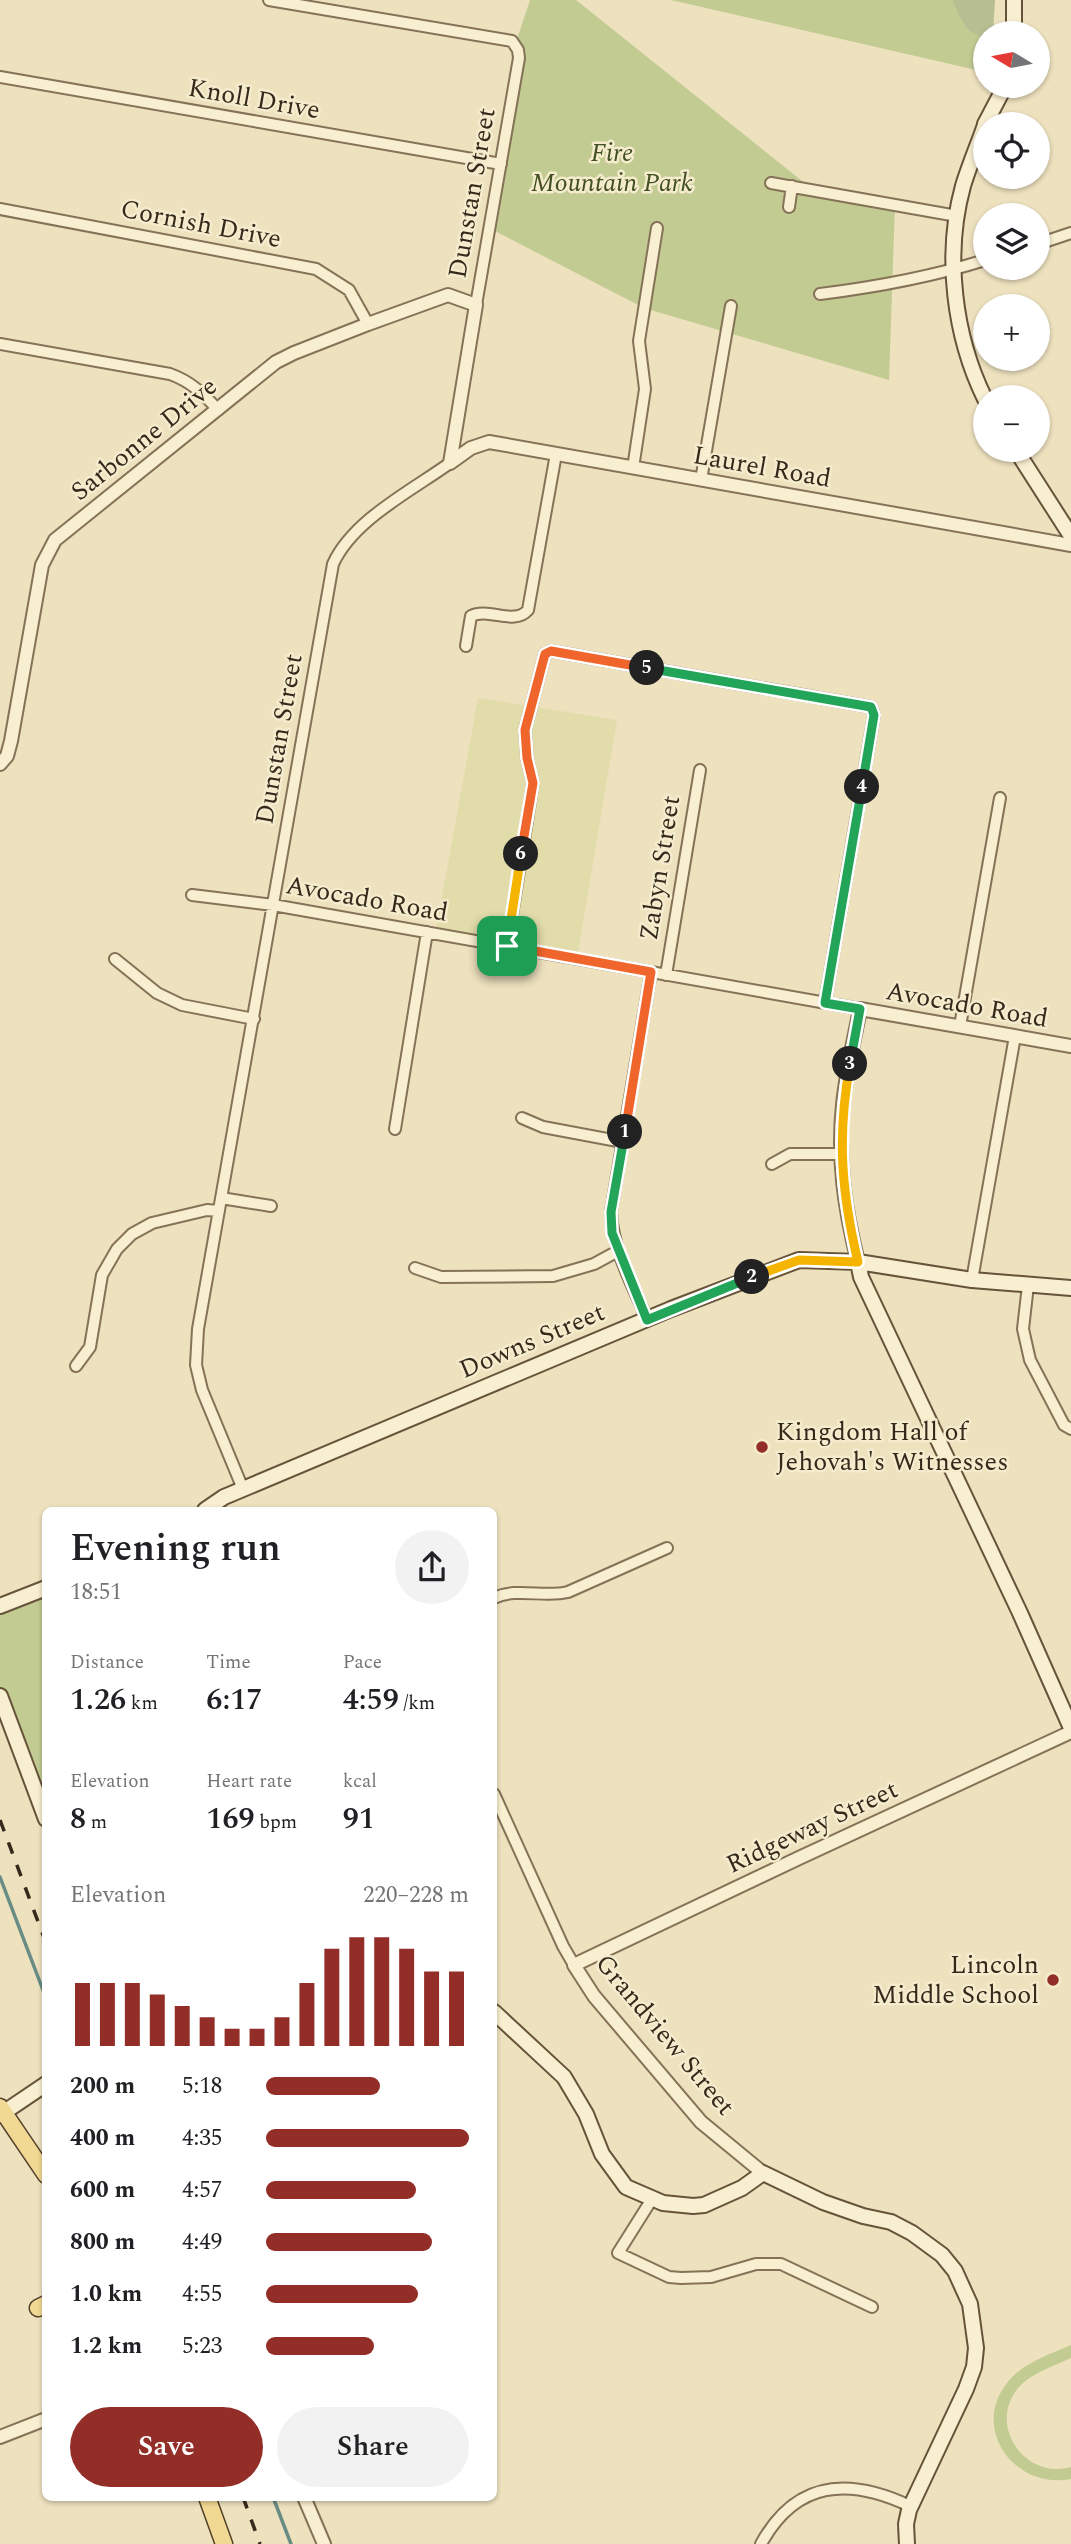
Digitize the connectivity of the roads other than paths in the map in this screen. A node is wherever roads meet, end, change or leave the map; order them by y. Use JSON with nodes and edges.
{"nodes":[{"id":1,"x":269,"y":0,"type":"edge"},
{"id":2,"x":1014,"y":0,"type":"edge"},
{"id":3,"x":1014,"y":21,"type":"edge"},
{"id":4,"x":0,"y":77,"type":"edge"},
{"id":5,"x":973,"y":159,"type":"edge"},
{"id":6,"x":500,"y":164,"type":"junction"},
{"id":7,"x":771,"y":183,"type":"dead end"},
{"id":8,"x":792,"y":186,"type":"junction"},
{"id":9,"x":789,"y":207,"type":"dead end"},
{"id":10,"x":0,"y":209,"type":"edge"},
{"id":11,"x":957,"y":216,"type":"junction"},
{"id":12,"x":657,"y":229,"type":"dead end"},
{"id":13,"x":1071,"y":233,"type":"edge"},
{"id":14,"x":1050,"y":240,"type":"edge"},
{"id":15,"x":973,"y":264,"type":"edge"},
{"id":16,"x":954,"y":270,"type":"junction"},
{"id":17,"x":820,"y":294,"type":"dead end"},
{"id":18,"x":476,"y":305,"type":"junction"},
{"id":19,"x":731,"y":306,"type":"dead end"},
{"id":20,"x":368,"y":324,"type":"junction"},
{"id":21,"x":0,"y":344,"type":"edge"},
{"id":22,"x":980,"y":385,"type":"edge"},
{"id":23,"x":218,"y":410,"type":"junction"},
{"id":24,"x":556,"y":454,"type":"junction"},
{"id":25,"x":1024,"y":462,"type":"edge"},
{"id":26,"x":450,"y":463,"type":"junction"},
{"id":27,"x":633,"y":468,"type":"junction"},
{"id":28,"x":701,"y":480,"type":"junction"},
{"id":29,"x":1071,"y":536,"type":"edge"},
{"id":30,"x":1071,"y":545,"type":"edge"},
{"id":31,"x":466,"y":646,"type":"dead end"},
{"id":32,"x":0,"y":764,"type":"edge"},
{"id":33,"x":700,"y":770,"type":"dead end"},
{"id":34,"x":1000,"y":798,"type":"dead end"},
{"id":35,"x":192,"y":895,"type":"dead end"},
{"id":36,"x":273,"y":905,"type":"junction"},
{"id":37,"x":427,"y":932,"type":"junction"},
{"id":38,"x":507,"y":946,"type":"junction"},
{"id":39,"x":115,"y":959,"type":"dead end"},
{"id":40,"x":651,"y":972,"type":"junction"},
{"id":41,"x":666,"y":975,"type":"junction"},
{"id":42,"x":825,"y":1003,"type":"junction"},
{"id":43,"x":860,"y":1009,"type":"junction"},
{"id":44,"x":254,"y":1019,"type":"junction"},
{"id":45,"x":960,"y":1026,"type":"junction"},
{"id":46,"x":1015,"y":1036,"type":"junction"},
{"id":47,"x":1071,"y":1046,"type":"edge"},
{"id":48,"x":522,"y":1118,"type":"dead end"},
{"id":49,"x":395,"y":1129,"type":"dead end"},
{"id":50,"x":623,"y":1142,"type":"junction"},
{"id":51,"x":841,"y":1154,"type":"junction"},
{"id":52,"x":772,"y":1164,"type":"dead end"},
{"id":53,"x":221,"y":1198,"type":"junction"},
{"id":54,"x":271,"y":1206,"type":"dead end"},
{"id":55,"x":219,"y":1211,"type":"junction"},
{"id":56,"x":618,"y":1251,"type":"junction"},
{"id":57,"x":858,"y":1262,"type":"junction"},
{"id":58,"x":415,"y":1268,"type":"dead end"},
{"id":59,"x":972,"y":1280,"type":"junction"},
{"id":60,"x":1028,"y":1285,"type":"junction"},
{"id":61,"x":1071,"y":1288,"type":"edge"},
{"id":62,"x":647,"y":1320,"type":"junction"},
{"id":63,"x":76,"y":1366,"type":"dead end"},
{"id":64,"x":1071,"y":1429,"type":"edge"},
{"id":65,"x":243,"y":1489,"type":"junction"},
{"id":66,"x":209,"y":1507,"type":"edge"},
{"id":67,"x":667,"y":1548,"type":"dead end"},
{"id":68,"x":42,"y":1590,"type":"edge"},
{"id":69,"x":497,"y":1597,"type":"edge"},
{"id":70,"x":0,"y":1606,"type":"edge"},
{"id":71,"x":0,"y":1696,"type":"edge"},
{"id":72,"x":1071,"y":1730,"type":"edge"},
{"id":73,"x":497,"y":1801,"type":"edge"},
{"id":74,"x":42,"y":1808,"type":"edge"},
{"id":75,"x":574,"y":1965,"type":"junction"},
{"id":76,"x":497,"y":2015,"type":"edge"},
{"id":77,"x":42,"y":2086,"type":"edge"},
{"id":78,"x":1,"y":2112,"type":"edge"},
{"id":79,"x":42,"y":2169,"type":"edge"},
{"id":80,"x":763,"y":2173,"type":"junction"},
{"id":81,"x":652,"y":2199,"type":"junction"},
{"id":82,"x":872,"y":2307,"type":"dead end"},
{"id":83,"x":42,"y":2421,"type":"edge"},
{"id":84,"x":0,"y":2437,"type":"edge"},
{"id":85,"x":208,"y":2501,"type":"edge"},
{"id":86,"x":306,"y":2501,"type":"edge"},
{"id":87,"x":910,"y":2506,"type":"junction"},
{"id":88,"x":224,"y":2544,"type":"edge"},
{"id":89,"x":324,"y":2544,"type":"edge"},
{"id":90,"x":761,"y":2544,"type":"edge"},
{"id":91,"x":907,"y":2544,"type":"edge"}],
"edges":[{"from":1,"to":6,"type":"street","name":"Dunstan Street"},
{"from":2,"to":3,"type":"main road"},
{"from":4,"to":6,"type":"street","name":"Knoll Drive"},
{"from":5,"to":11,"type":"main road"},
{"from":6,"to":18,"type":"street","name":"Dunstan Street"},
{"from":7,"to":8,"type":"street"},
{"from":8,"to":9,"type":"street"},
{"from":8,"to":11,"type":"street"},
{"from":10,"to":20,"type":"street","name":"Cornish Drive"},
{"from":11,"to":16,"type":"main road"},
{"from":12,"to":27,"type":"street"},
{"from":13,"to":14,"type":"street"},
{"from":15,"to":16,"type":"street"},
{"from":16,"to":17,"type":"street"},
{"from":16,"to":22,"type":"main road"},
{"from":18,"to":20,"type":"street","name":"Sarbonne Drive"},
{"from":18,"to":26,"type":"street","name":"Dunstan Street"},
{"from":19,"to":28,"type":"street"},
{"from":20,"to":23,"type":"street","name":"Sarbonne Drive"},
{"from":21,"to":23,"type":"street"},
{"from":23,"to":32,"type":"street","name":"Sarbonne Drive"},
{"from":24,"to":26,"type":"street","name":"Laurel Road"},
{"from":24,"to":27,"type":"street","name":"Laurel Road"},
{"from":24,"to":31,"type":"street"},
{"from":25,"to":29,"type":"main road"},
{"from":26,"to":36,"type":"street","name":"Dunstan Street"},
{"from":27,"to":28,"type":"street","name":"Laurel Road"},
{"from":28,"to":30,"type":"street","name":"Laurel Road"},
{"from":33,"to":41,"type":"street","name":"Zabyn Street"},
{"from":34,"to":45,"type":"street"},
{"from":35,"to":36,"type":"street","name":"Avocado Road"},
{"from":36,"to":37,"type":"street","name":"Avocado Road"},
{"from":36,"to":44,"type":"street","name":"Dunstan Street"},
{"from":37,"to":38,"type":"street","name":"Avocado Road"},
{"from":37,"to":49,"type":"street"},
{"from":38,"to":40,"type":"street","name":"Avocado Road"},
{"from":38,"to":42,"type":"street"},
{"from":39,"to":44,"type":"street"},
{"from":40,"to":41,"type":"street","name":"Avocado Road"},
{"from":40,"to":50,"type":"street","name":"Zabyn Street"},
{"from":41,"to":42,"type":"street","name":"Avocado Road"},
{"from":42,"to":43,"type":"street","name":"Avocado Road"},
{"from":43,"to":45,"type":"street","name":"Avocado Road"},
{"from":43,"to":51,"type":"street"},
{"from":44,"to":53,"type":"street","name":"Dunstan Street"},
{"from":45,"to":46,"type":"street","name":"Avocado Road"},
{"from":46,"to":47,"type":"street","name":"Avocado Road"},
{"from":46,"to":59,"type":"street"},
{"from":48,"to":50,"type":"street"},
{"from":50,"to":56,"type":"street","name":"Zabyn Street"},
{"from":51,"to":52,"type":"street"},
{"from":51,"to":57,"type":"street"},
{"from":53,"to":54,"type":"street"},
{"from":53,"to":55,"type":"street","name":"Dunstan Street"},
{"from":55,"to":63,"type":"street"},
{"from":55,"to":65,"type":"street","name":"Dunstan Street"},
{"from":56,"to":58,"type":"street"},
{"from":56,"to":62,"type":"street","name":"Zabyn Street"},
{"from":57,"to":59,"type":"main road","name":"Downs Street"},
{"from":57,"to":62,"type":"main road","name":"Downs Street"},
{"from":57,"to":72,"type":"main road"},
{"from":59,"to":60,"type":"main road","name":"Downs Street"},
{"from":60,"to":61,"type":"main road","name":"Downs Street"},
{"from":60,"to":64,"type":"street"},
{"from":62,"to":65,"type":"main road","name":"Downs Street"},
{"from":65,"to":66,"type":"main road","name":"Downs Street"},
{"from":67,"to":69,"type":"street"},
{"from":68,"to":70,"type":"main road"},
{"from":71,"to":74,"type":"main road"},
{"from":72,"to":75,"type":"street","name":"Ridgeway Street"},
{"from":73,"to":75,"type":"street","name":"Grandview Street"},
{"from":75,"to":80,"type":"street","name":"Grandview Street"},
{"from":76,"to":81,"type":"main road"},
{"from":77,"to":78,"type":"main road"},
{"from":78,"to":79,"type":"main road"},
{"from":80,"to":81,"type":"main road"},
{"from":80,"to":87,"type":"main road","name":"Grandview Street"},
{"from":81,"to":82,"type":"street"},
{"from":83,"to":84,"type":"street"},
{"from":85,"to":88,"type":"main road"},
{"from":86,"to":89,"type":"street"},
{"from":87,"to":90,"type":"street"},
{"from":87,"to":91,"type":"main road","name":"Grandview Street"}]}
